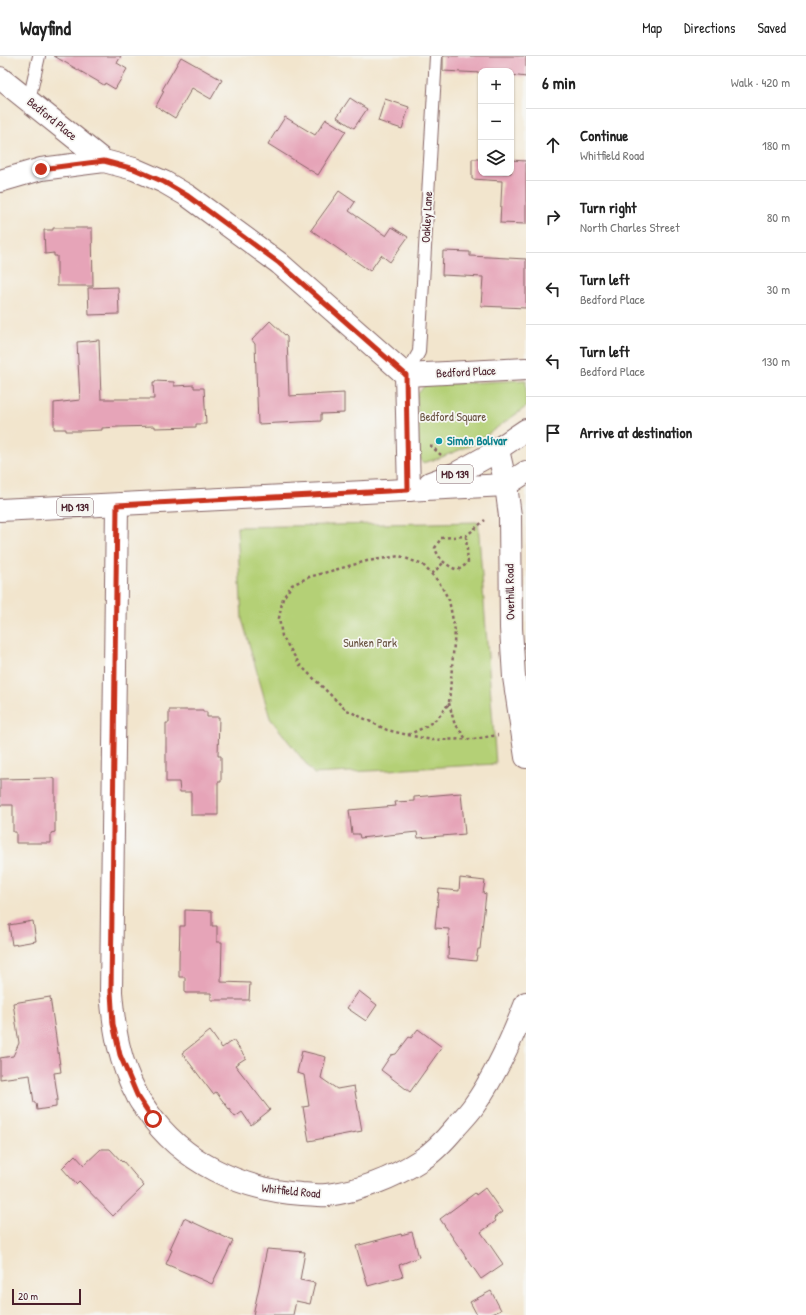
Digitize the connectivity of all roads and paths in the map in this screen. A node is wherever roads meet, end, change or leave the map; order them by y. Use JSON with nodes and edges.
{"nodes":[{"id":1,"x":40,"y":56,"type":"edge"},
{"id":2,"x":436,"y":56,"type":"edge"},
{"id":3,"x":0,"y":78,"type":"edge"},
{"id":4,"x":29,"y":100,"type":"junction"},
{"id":5,"x":104,"y":161,"type":"junction"},
{"id":6,"x":0,"y":181,"type":"edge"},
{"id":7,"x":526,"y":369,"type":"edge"},
{"id":8,"x":406,"y":375,"type":"junction"},
{"id":9,"x":526,"y":430,"type":"edge"},
{"id":10,"x":498,"y":450,"type":"junction"},
{"id":11,"x":526,"y":472,"type":"edge"},
{"id":12,"x":506,"y":485,"type":"junction"},
{"id":13,"x":408,"y":490,"type":"junction"},
{"id":14,"x":117,"y":505,"type":"junction"},
{"id":15,"x":0,"y":510,"type":"edge"},
{"id":16,"x":485,"y":520,"type":"dead end"},
{"id":17,"x":466,"y":536,"type":"junction"},
{"id":18,"x":444,"y":562,"type":"junction"},
{"id":19,"x":432,"y":574,"type":"junction"},
{"id":20,"x":449,"y":703,"type":"junction"},
{"id":21,"x":408,"y":735,"type":"junction"},
{"id":22,"x":498,"y":735,"type":"dead end"},
{"id":23,"x":466,"y":739,"type":"junction"},
{"id":24,"x":526,"y":757,"type":"edge"},
{"id":25,"x":526,"y":1003,"type":"edge"}],
"edges":[{"from":1,"to":4,"type":"lane"},
{"from":2,"to":8,"type":"lane","name":"Oakley Lane"},
{"from":3,"to":4,"type":"street","name":"Bedford Place"},
{"from":4,"to":5,"type":"street","name":"Bedford Place"},
{"from":5,"to":6,"type":"street","name":"Bedford Place"},
{"from":5,"to":8,"type":"street","name":"Bedford Place"},
{"from":7,"to":8,"type":"street","name":"Bedford Place"},
{"from":8,"to":13,"type":"street"},
{"from":9,"to":10,"type":"street","number":"MD 139"},
{"from":10,"to":12,"type":"street","name":"Overhill Road"},
{"from":10,"to":13,"type":"street","number":"MD 139"},
{"from":11,"to":12,"type":"street"},
{"from":12,"to":13,"type":"street","number":"MD 139"},
{"from":12,"to":24,"type":"street","name":"Overhill Road"},
{"from":13,"to":14,"type":"street","number":"MD 139"},
{"from":14,"to":15,"type":"street","number":"MD 139"},
{"from":14,"to":25,"type":"street","name":"Whitfield Road"},
{"from":16,"to":17,"type":"path"},
{"from":17,"to":18,"type":"path"},
{"from":17,"to":18,"type":"path"},
{"from":18,"to":19,"type":"path"},
{"from":19,"to":20,"type":"path"},
{"from":19,"to":21,"type":"path"},
{"from":20,"to":21,"type":"path"},
{"from":20,"to":23,"type":"path"},
{"from":21,"to":23,"type":"path"},
{"from":22,"to":23,"type":"path"}]}
